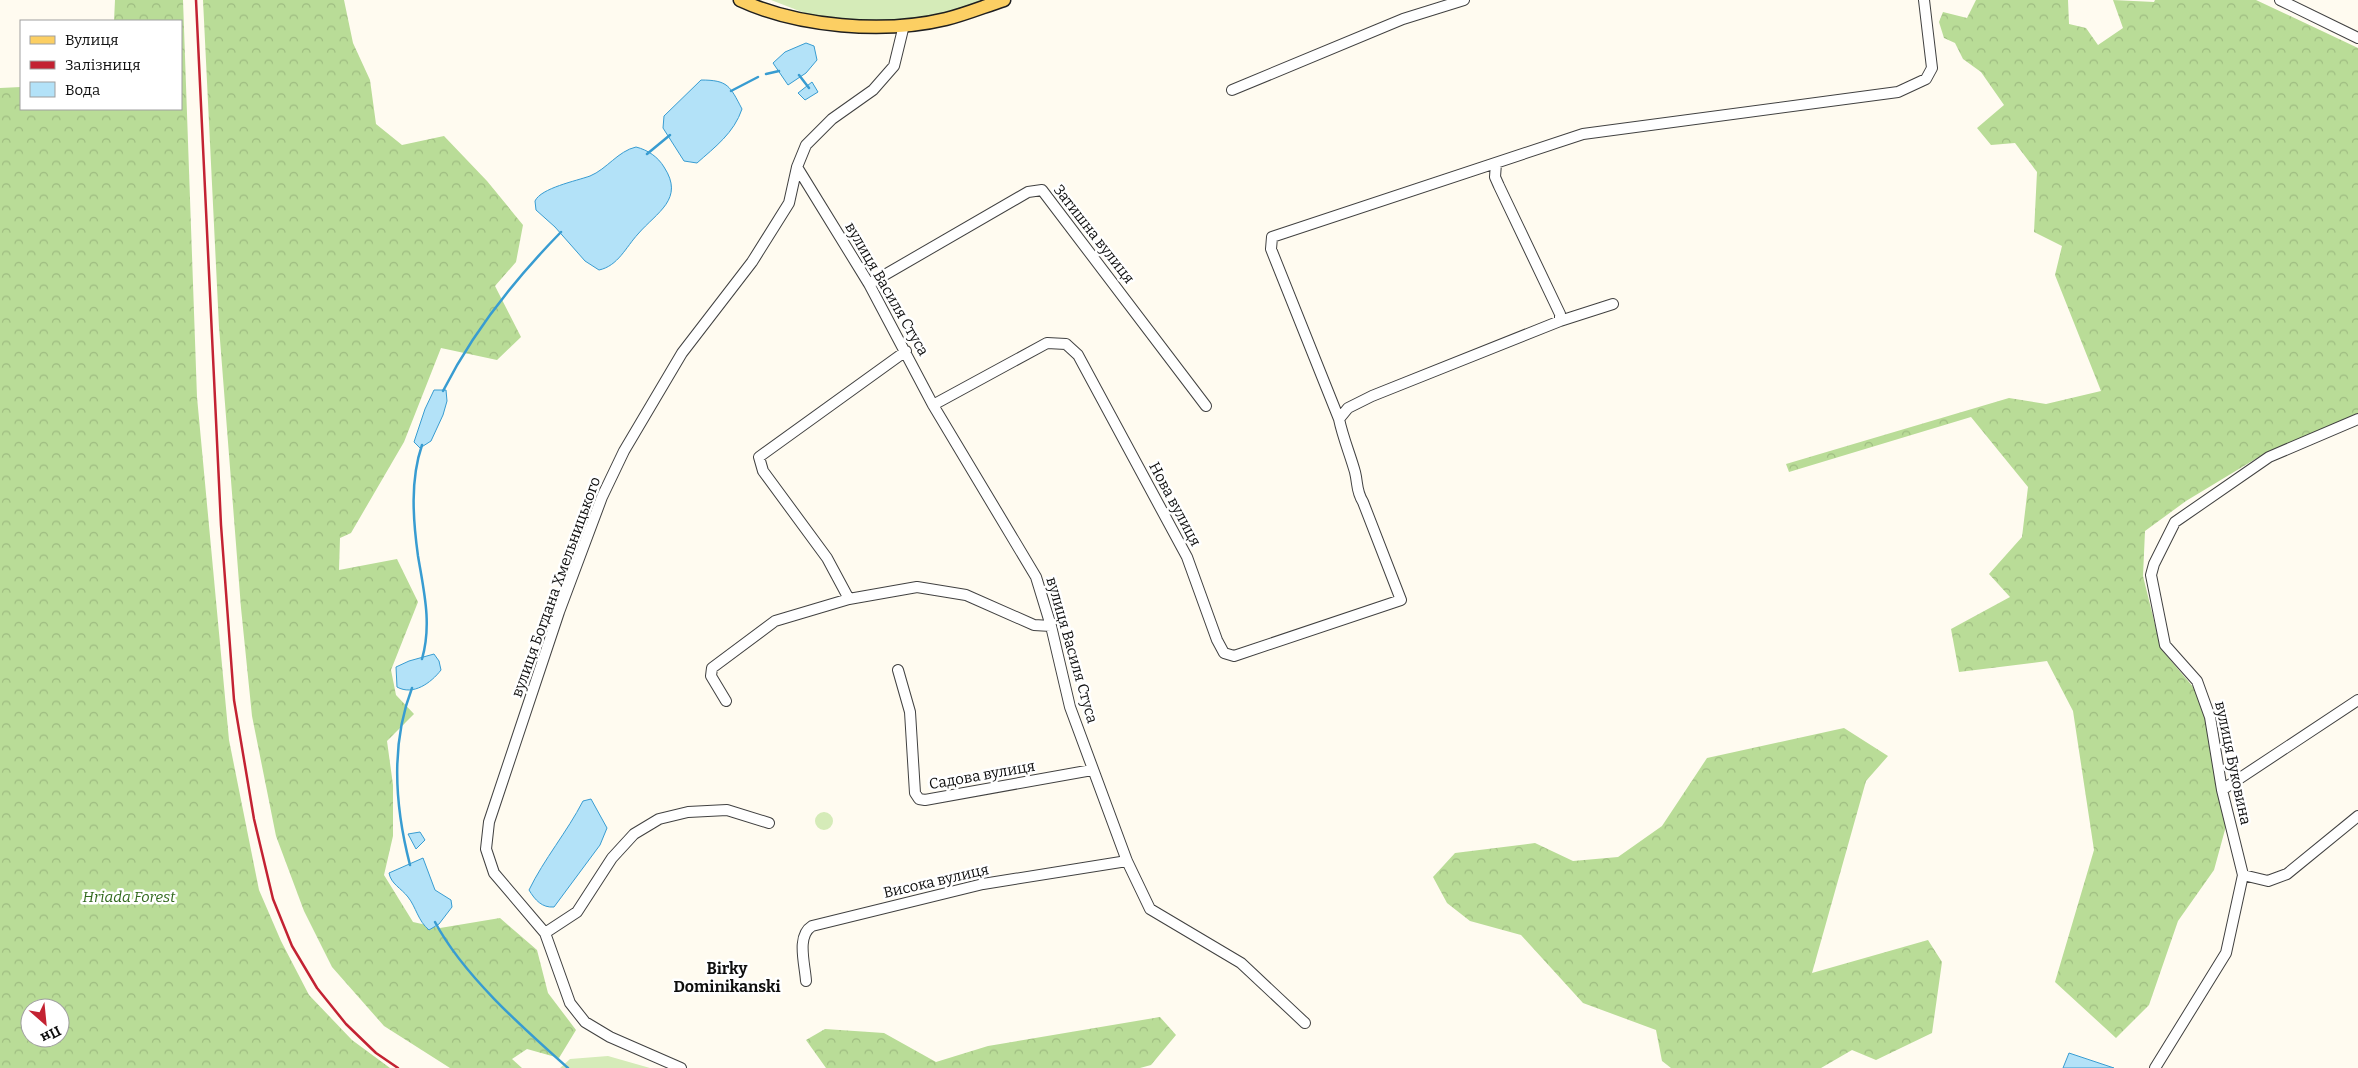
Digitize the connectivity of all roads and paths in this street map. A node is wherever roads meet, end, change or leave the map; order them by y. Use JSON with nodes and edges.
{"nodes":[{"id":1,"x":1004,"y":0,"type":"edge"},
{"id":2,"x":1464,"y":0,"type":"edge"},
{"id":3,"x":1924,"y":0,"type":"edge"},
{"id":4,"x":2280,"y":0,"type":"edge"},
{"id":5,"x":744,"y":2,"type":"edge"},
{"id":6,"x":904,"y":25,"type":"junction"},
{"id":7,"x":2358,"y":38,"type":"edge"},
{"id":8,"x":1232,"y":90,"type":"dead end"},
{"id":9,"x":1496,"y":163,"type":"junction"},
{"id":10,"x":797,"y":167,"type":"junction"},
{"id":11,"x":869,"y":284,"type":"junction"},
{"id":12,"x":1612,"y":304,"type":"dead end"},
{"id":13,"x":1560,"y":321,"type":"junction"},
{"id":14,"x":906,"y":351,"type":"junction"},
{"id":15,"x":933,"y":405,"type":"junction"},
{"id":16,"x":1206,"y":406,"type":"dead end"},
{"id":17,"x":1338,"y":419,"type":"junction"},
{"id":18,"x":2358,"y":419,"type":"edge"},
{"id":19,"x":850,"y":599,"type":"junction"},
{"id":20,"x":1051,"y":626,"type":"junction"},
{"id":21,"x":898,"y":670,"type":"dead end"},
{"id":22,"x":2358,"y":700,"type":"edge"},
{"id":23,"x":726,"y":701,"type":"dead end"},
{"id":24,"x":1092,"y":770,"type":"junction"},
{"id":25,"x":2222,"y":790,"type":"junction"},
{"id":26,"x":2358,"y":816,"type":"edge"},
{"id":27,"x":769,"y":823,"type":"dead end"},
{"id":28,"x":1126,"y":861,"type":"junction"},
{"id":29,"x":2243,"y":875,"type":"junction"},
{"id":30,"x":545,"y":933,"type":"junction"},
{"id":31,"x":806,"y":981,"type":"dead end"},
{"id":32,"x":1305,"y":1023,"type":"dead end"},
{"id":33,"x":681,"y":1068,"type":"edge"},
{"id":34,"x":2156,"y":1068,"type":"edge"}],
"edges":[{"from":1,"to":6,"type":"main road"},
{"from":2,"to":8,"type":"street"},
{"from":3,"to":9,"type":"street"},
{"from":4,"to":7,"type":"street"},
{"from":5,"to":6,"type":"main road"},
{"from":6,"to":10,"type":"street","name":"вулиця Богдана Хмельницького"},
{"from":9,"to":13,"type":"street"},
{"from":9,"to":17,"type":"street"},
{"from":10,"to":11,"type":"street","name":"вулиця Василя Стуса"},
{"from":10,"to":30,"type":"street","name":"вулиця Богдана Хмельницького"},
{"from":11,"to":14,"type":"street","name":"вулиця Василя Стуса"},
{"from":11,"to":16,"type":"street","name":"Затишна вулиця"},
{"from":12,"to":13,"type":"street"},
{"from":13,"to":17,"type":"street"},
{"from":14,"to":15,"type":"street","name":"вулиця Василя Стуса"},
{"from":14,"to":19,"type":"street"},
{"from":15,"to":17,"type":"street","name":"Нова вулиця"},
{"from":15,"to":20,"type":"street","name":"вулиця Василя Стуса"},
{"from":18,"to":25,"type":"street","name":"вулиця Буковина"},
{"from":19,"to":20,"type":"street"},
{"from":19,"to":23,"type":"street"},
{"from":20,"to":24,"type":"street","name":"вулиця Василя Стуса"},
{"from":21,"to":24,"type":"street","name":"Садова вулиця"},
{"from":22,"to":25,"type":"street"},
{"from":24,"to":28,"type":"street","name":"вулиця Василя Стуса"},
{"from":25,"to":29,"type":"street","name":"вулиця Буковина"},
{"from":26,"to":29,"type":"street"},
{"from":27,"to":30,"type":"street"},
{"from":28,"to":31,"type":"street","name":"Висока вулиця"},
{"from":28,"to":32,"type":"street","name":"вулиця Василя Стуса"},
{"from":29,"to":34,"type":"street","name":"вулиця Буковина"},
{"from":30,"to":33,"type":"street","name":"вулиця Богдана Хмельницького"}]}
